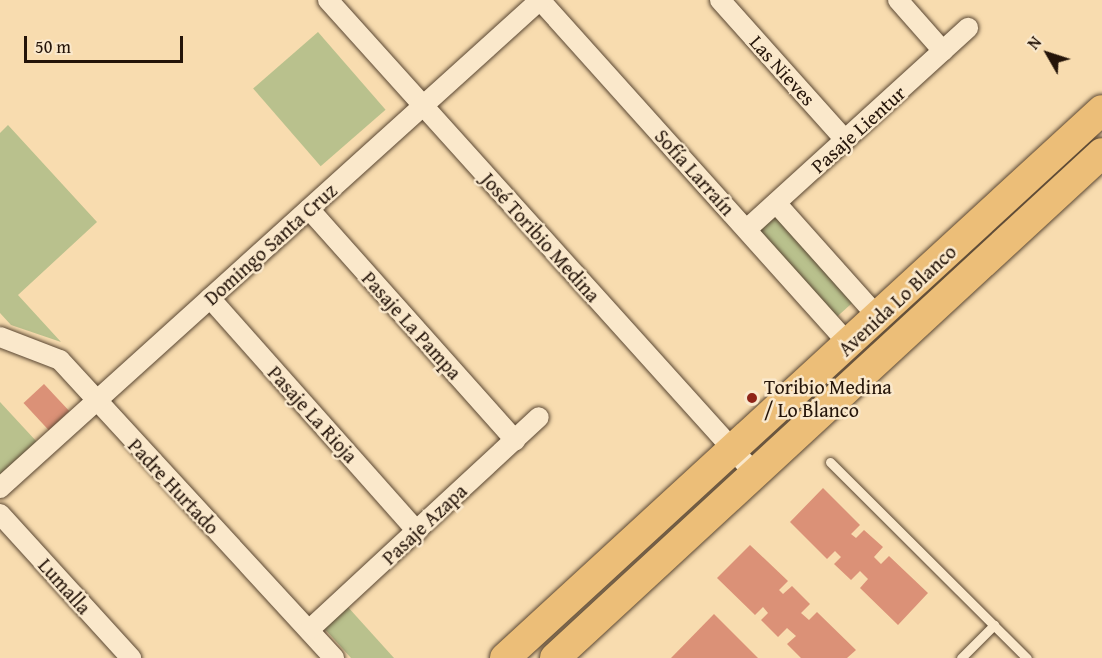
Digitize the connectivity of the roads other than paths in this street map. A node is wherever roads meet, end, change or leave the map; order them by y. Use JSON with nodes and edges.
{"nodes":[{"id":1,"x":328,"y":0,"type":"edge"},
{"id":2,"x":540,"y":0,"type":"edge"},
{"id":3,"x":720,"y":0,"type":"edge"},
{"id":4,"x":898,"y":0,"type":"edge"},
{"id":5,"x":968,"y":28,"type":"dead end"},
{"id":6,"x":943,"y":51,"type":"junction"},
{"id":7,"x":423,"y":106,"type":"junction"},
{"id":8,"x":1102,"y":110,"type":"edge"},
{"id":9,"x":846,"y":140,"type":"junction"},
{"id":10,"x":1102,"y":153,"type":"edge"},
{"id":11,"x":776,"y":203,"type":"junction"},
{"id":12,"x":309,"y":209,"type":"junction"},
{"id":13,"x":747,"y":229,"type":"junction"},
{"id":14,"x":210,"y":298,"type":"junction"},
{"id":15,"x":878,"y":317,"type":"junction"},
{"id":16,"x":0,"y":338,"type":"edge"},
{"id":17,"x":849,"y":344,"type":"junction"},
{"id":18,"x":97,"y":402,"type":"junction"},
{"id":19,"x":539,"y":417,"type":"dead end"},
{"id":20,"x":515,"y":440,"type":"junction"},
{"id":21,"x":733,"y":450,"type":"junction"},
{"id":22,"x":830,"y":462,"type":"dead end"},
{"id":23,"x":754,"y":474,"type":"junction"},
{"id":24,"x":0,"y":488,"type":"edge"},
{"id":25,"x":0,"y":514,"type":"edge"},
{"id":26,"x":417,"y":531,"type":"junction"},
{"id":27,"x":994,"y":625,"type":"junction"},
{"id":28,"x":309,"y":630,"type":"junction"},
{"id":29,"x":131,"y":658,"type":"edge"},
{"id":30,"x":334,"y":658,"type":"edge"},
{"id":31,"x":505,"y":658,"type":"edge"},
{"id":32,"x":555,"y":658,"type":"edge"},
{"id":33,"x":961,"y":658,"type":"edge"},
{"id":34,"x":1027,"y":658,"type":"edge"}],
"edges":[{"from":1,"to":7,"type":"street","name":"José Toribio Medina"},
{"from":2,"to":7,"type":"street","name":"Domingo Santa Cruz"},
{"from":2,"to":13,"type":"street","name":"Sofía Larraín"},
{"from":3,"to":9,"type":"street","name":"Las Nieves"},
{"from":4,"to":6,"type":"street"},
{"from":5,"to":6,"type":"street","name":"Pasaje Lientur"},
{"from":6,"to":9,"type":"street","name":"Pasaje Lientur"},
{"from":7,"to":12,"type":"street","name":"Domingo Santa Cruz"},
{"from":7,"to":21,"type":"street","name":"José Toribio Medina"},
{"from":8,"to":15,"type":"main road","name":"Avenida Lo Blanco"},
{"from":9,"to":11,"type":"street","name":"Pasaje Lientur"},
{"from":10,"to":23,"type":"main road","name":"Avenida Lo Blanco"},
{"from":11,"to":13,"type":"street","name":"Pasaje Lientur"},
{"from":11,"to":15,"type":"street"},
{"from":12,"to":14,"type":"street","name":"Domingo Santa Cruz"},
{"from":12,"to":20,"type":"street","name":"Pasaje La Pampa"},
{"from":13,"to":17,"type":"street","name":"Sofía Larraín"},
{"from":14,"to":18,"type":"street","name":"Domingo Santa Cruz"},
{"from":14,"to":26,"type":"street","name":"Pasaje La Rioja"},
{"from":15,"to":17,"type":"main road","name":"Avenida Lo Blanco"},
{"from":16,"to":18,"type":"street","name":"Padre Hurtado"},
{"from":17,"to":21,"type":"main road","name":"Avenida Lo Blanco"},
{"from":18,"to":24,"type":"street","name":"Domingo Santa Cruz"},
{"from":18,"to":28,"type":"street","name":"Padre Hurtado"},
{"from":19,"to":20,"type":"street","name":"Pasaje Azapa"},
{"from":20,"to":26,"type":"street","name":"Pasaje Azapa"},
{"from":21,"to":23,"type":"street","name":"José Toribio Medina"},
{"from":21,"to":31,"type":"main road","name":"Avenida Lo Blanco"},
{"from":22,"to":27,"type":"lane"},
{"from":23,"to":32,"type":"main road","name":"Avenida Lo Blanco"},
{"from":25,"to":29,"type":"street","name":"Lumalla"},
{"from":26,"to":28,"type":"street","name":"Pasaje Azapa"},
{"from":27,"to":33,"type":"lane"},
{"from":27,"to":34,"type":"lane"},
{"from":28,"to":30,"type":"street","name":"Padre Hurtado"}]}
